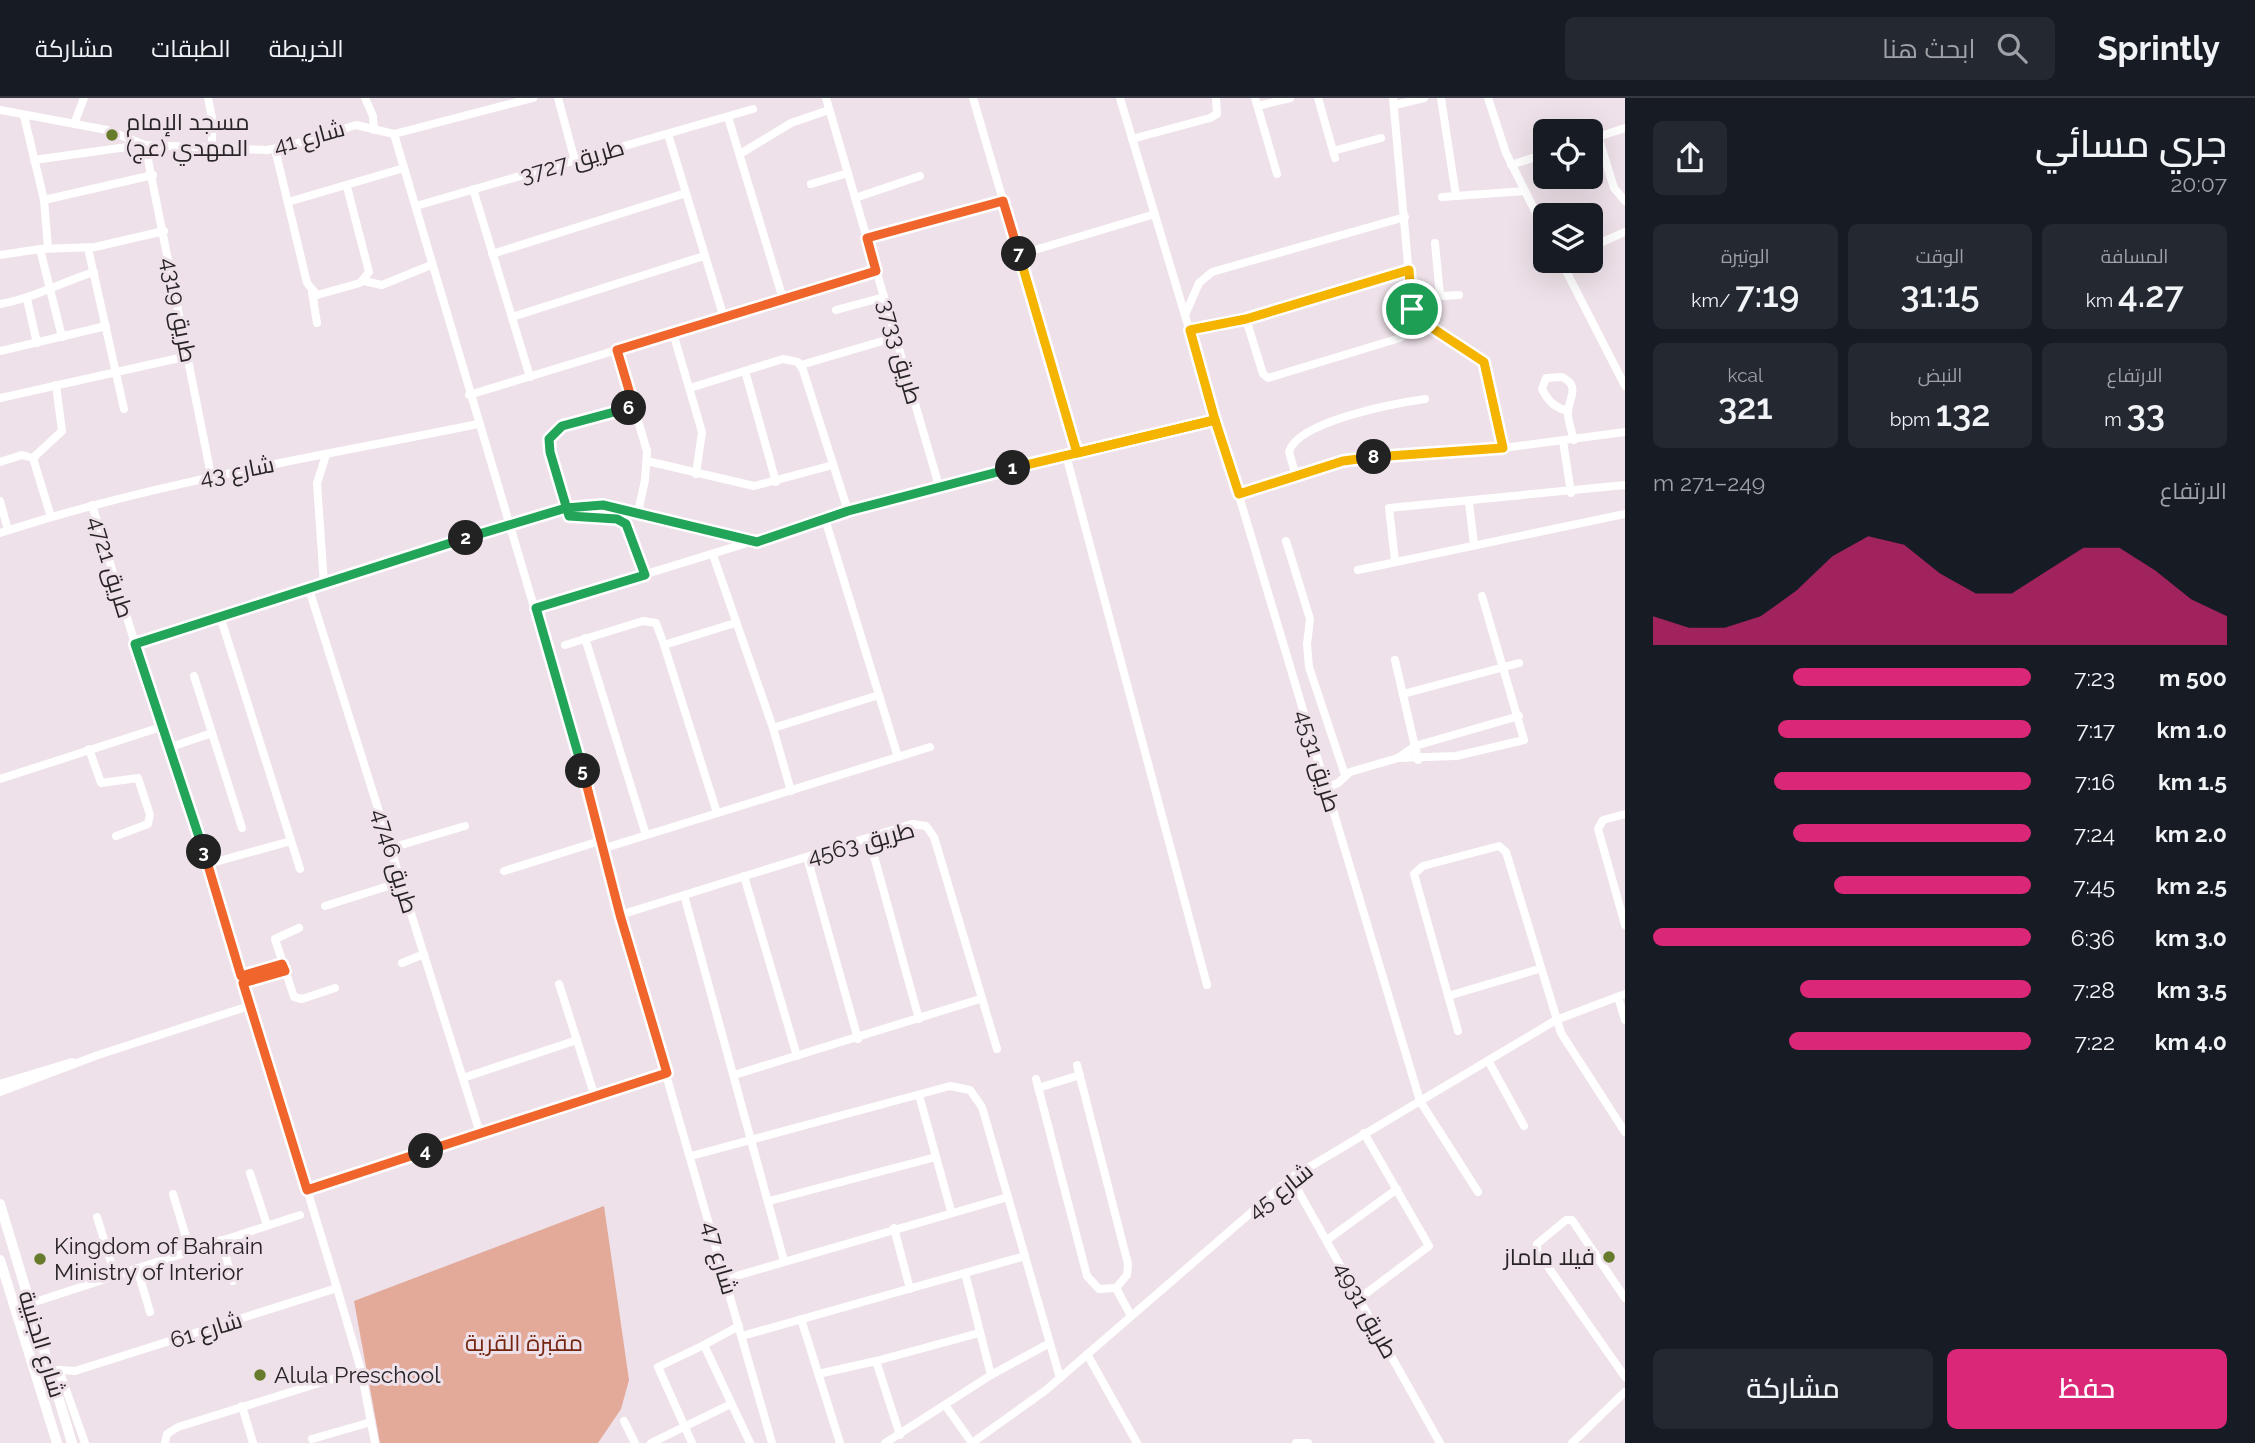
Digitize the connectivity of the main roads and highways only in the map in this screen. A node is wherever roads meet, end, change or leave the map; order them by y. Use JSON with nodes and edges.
{"nodes":[{"id":1,"x":0,"y":1204,"type":"edge"},
{"id":2,"x":0,"y":1260,"type":"edge"},
{"id":3,"x":57,"y":1443,"type":"edge"},
{"id":4,"x":72,"y":1443,"type":"edge"}],
"edges":[{"from":1,"to":4,"type":"main road","name":"شارع الجنبية"},
{"from":2,"to":3,"type":"main road","name":"شارع الجنبية"}]}
